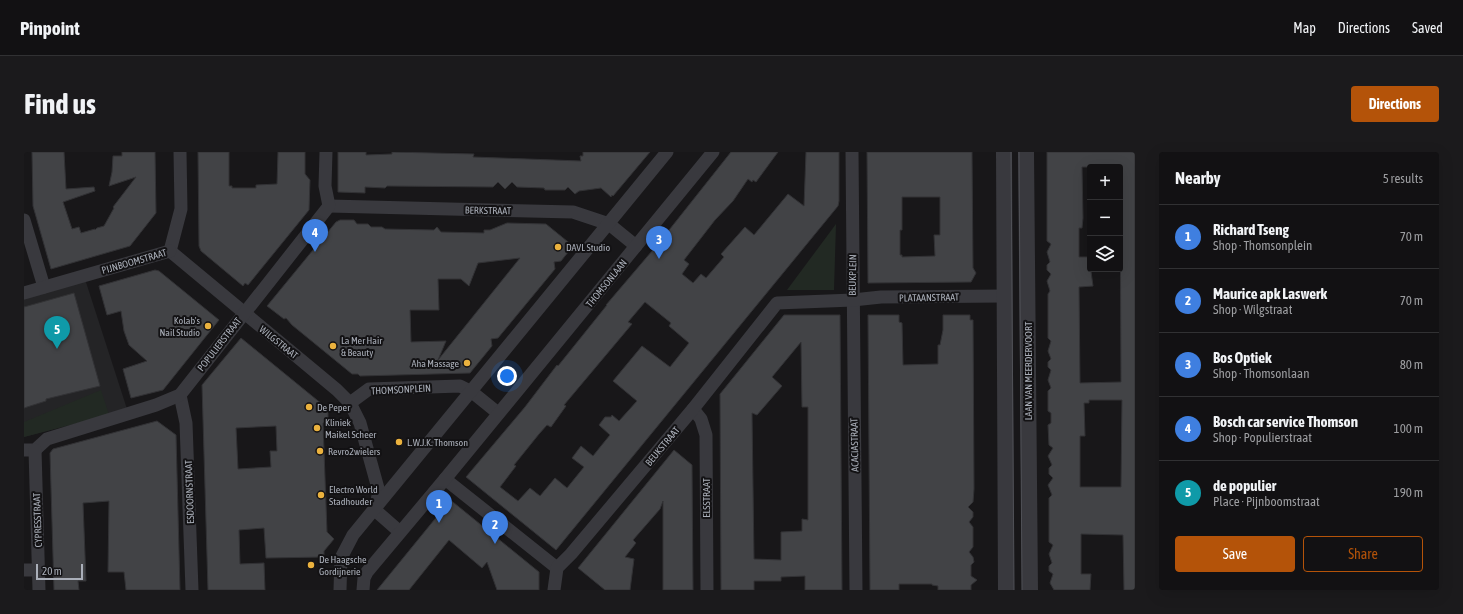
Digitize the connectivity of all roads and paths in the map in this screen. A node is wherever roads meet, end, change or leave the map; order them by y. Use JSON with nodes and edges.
{"nodes":[{"id":1,"x":180,"y":152,"type":"edge"},
{"id":2,"x":326,"y":152,"type":"edge"},
{"id":3,"x":667,"y":152,"type":"edge"},
{"id":4,"x":713,"y":152,"type":"edge"},
{"id":5,"x":852,"y":152,"type":"edge"},
{"id":6,"x":1004,"y":152,"type":"edge"},
{"id":7,"x":1026,"y":152,"type":"edge"},
{"id":8,"x":329,"y":206,"type":"junction"},
{"id":9,"x":24,"y":220,"type":"edge"},
{"id":10,"x":608,"y":224,"type":"junction"},
{"id":11,"x":636,"y":246,"type":"junction"},
{"id":12,"x":170,"y":251,"type":"junction"},
{"id":13,"x":44,"y":287,"type":"junction"},
{"id":14,"x":24,"y":293,"type":"edge"},
{"id":15,"x":1004,"y":296,"type":"junction"},
{"id":16,"x":853,"y":300,"type":"junction"},
{"id":17,"x":777,"y":303,"type":"joint"},
{"id":18,"x":244,"y":313,"type":"junction"},
{"id":19,"x":472,"y":392,"type":"junction"},
{"id":20,"x":180,"y":395,"type":"junction"},
{"id":21,"x":350,"y":402,"type":"junction"},
{"id":22,"x":693,"y":409,"type":"junction"},
{"id":23,"x":498,"y":413,"type":"junction"},
{"id":24,"x":30,"y":450,"type":"edge"},
{"id":25,"x":445,"y":479,"type":"junction"},
{"id":26,"x":375,"y":510,"type":"junction"},
{"id":27,"x":400,"y":532,"type":"junction"},
{"id":28,"x":557,"y":568,"type":"junction"},
{"id":29,"x":24,"y":570,"type":"edge"},
{"id":30,"x":38,"y":570,"type":"junction"},
{"id":31,"x":39,"y":590,"type":"edge"},
{"id":32,"x":192,"y":590,"type":"edge"},
{"id":33,"x":340,"y":590,"type":"edge"},
{"id":34,"x":363,"y":590,"type":"edge"},
{"id":35,"x":554,"y":590,"type":"edge"},
{"id":36,"x":707,"y":590,"type":"edge"},
{"id":37,"x":856,"y":590,"type":"edge"},
{"id":38,"x":1006,"y":590,"type":"edge"},
{"id":39,"x":1030,"y":590,"type":"edge"}],
"edges":[{"from":1,"to":12,"type":"street","name":"PIJNBOOMSTRAAT"},
{"from":2,"to":8,"type":"street"},
{"from":3,"to":10,"type":"street"},
{"from":4,"to":11,"type":"street","name":"THOMSONLAAN"},
{"from":5,"to":16,"type":"street","name":"BEUKPLEIN"},
{"from":6,"to":15,"type":"street"},
{"from":7,"to":39,"type":"street","name":"LAAN VAN MEERDERVOORT"},
{"from":8,"to":10,"type":"street","name":"BERKSTRAAT"},
{"from":8,"to":18,"type":"street","name":"POPULIERSTRAAT"},
{"from":9,"to":13,"type":"street"},
{"from":10,"to":11,"type":"street","name":"BERKSTRAAT"},
{"from":10,"to":19,"type":"street"},
{"from":11,"to":23,"type":"street","name":"THOMSONLAAN"},
{"from":12,"to":13,"type":"street","name":"PIJNBOOMSTRAAT"},
{"from":12,"to":18,"type":"street","name":"WILGSTRAAT"},
{"from":13,"to":14,"type":"street","name":"PIJNBOOMSTRAAT"},
{"from":15,"to":16,"type":"street","name":"PLATAANSTRAAT"},
{"from":15,"to":38,"type":"street"},
{"from":16,"to":17,"type":"street","name":"BEUKPLEIN"},
{"from":16,"to":37,"type":"street","name":"ACACIASTRAAT"},
{"from":17,"to":22,"type":"street","name":"BEUKSTRAAT"},
{"from":18,"to":20,"type":"street","name":"POPULIERSTRAAT"},
{"from":18,"to":21,"type":"street","name":"WILGSTRAAT"},
{"from":19,"to":21,"type":"street","name":"THOMSONPLEIN"},
{"from":19,"to":23,"type":"street","name":"THOMSONPLEIN"},
{"from":19,"to":26,"type":"street"},
{"from":20,"to":24,"type":"street","name":"POPULIERSTRAAT"},
{"from":20,"to":32,"type":"street","name":"ESDOORNSTRAAT"},
{"from":21,"to":26,"type":"street"},
{"from":22,"to":28,"type":"street","name":"BEUKSTRAAT"},
{"from":22,"to":36,"type":"street","name":"ELSSTRAAT"},
{"from":23,"to":25,"type":"street"},
{"from":24,"to":30,"type":"street","name":"CYPRESSTRAAT"},
{"from":25,"to":27,"type":"street"},
{"from":25,"to":28,"type":"street"},
{"from":26,"to":27,"type":"street"},
{"from":26,"to":33,"type":"street"},
{"from":27,"to":34,"type":"street"},
{"from":28,"to":35,"type":"street"},
{"from":29,"to":30,"type":"street"},
{"from":30,"to":31,"type":"street","name":"CYPRESSTRAAT"}]}
